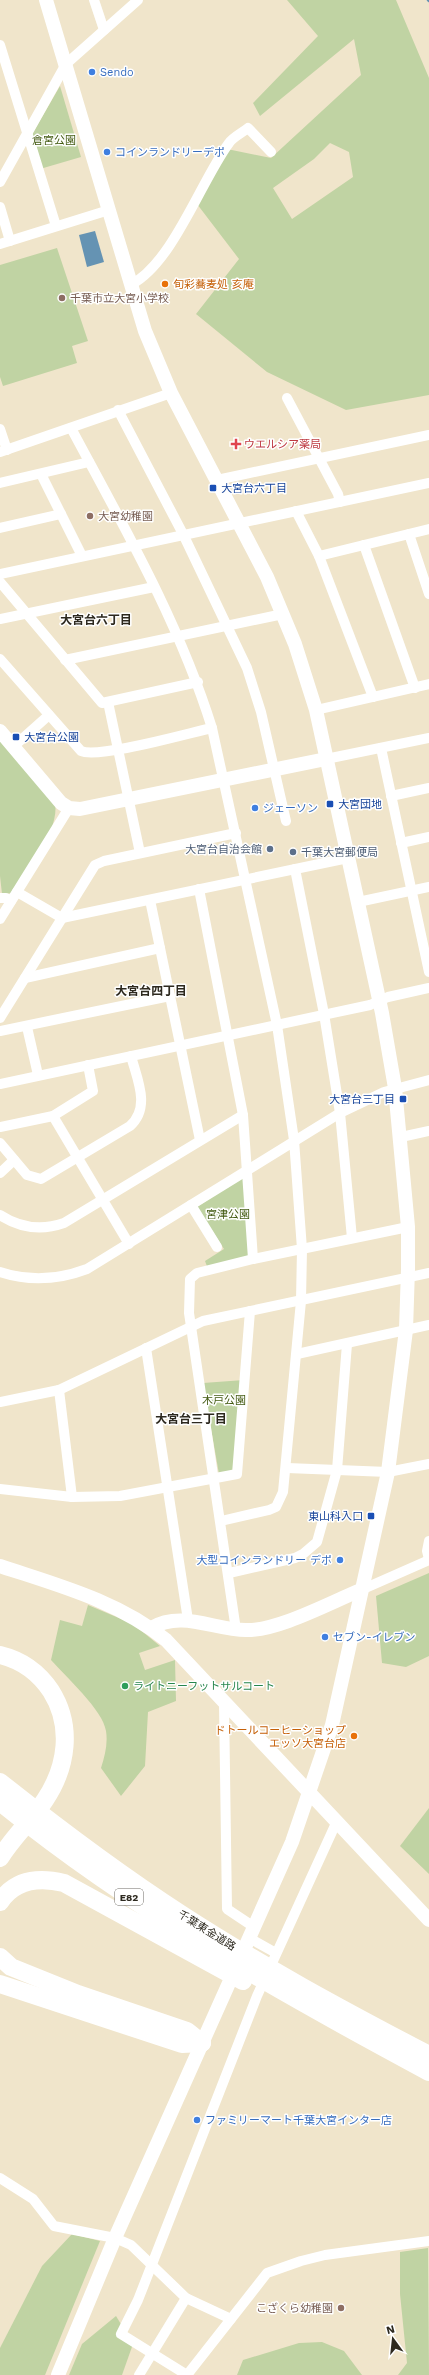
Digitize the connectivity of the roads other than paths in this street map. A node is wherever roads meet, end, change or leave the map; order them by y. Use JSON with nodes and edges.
{"nodes":[{"id":1,"x":94,"y":0,"type":"edge"},
{"id":2,"x":138,"y":0,"type":"edge"},
{"id":3,"x":48,"y":1,"type":"edge"},
{"id":4,"x":104,"y":30,"type":"junction"},
{"id":5,"x":0,"y":45,"type":"edge"},
{"id":6,"x":66,"y":64,"type":"junction"},
{"id":7,"x":28,"y":132,"type":"junction"},
{"id":8,"x":271,"y":152,"type":"dead end"},
{"id":9,"x":0,"y":182,"type":"edge"},
{"id":10,"x":0,"y":207,"type":"edge"},
{"id":11,"x":110,"y":210,"type":"junction"},
{"id":12,"x":56,"y":226,"type":"junction"},
{"id":13,"x":10,"y":241,"type":"junction"},
{"id":14,"x":0,"y":244,"type":"edge"},
{"id":15,"x":132,"y":284,"type":"junction"},
{"id":16,"x":171,"y":393,"type":"junction"},
{"id":17,"x":287,"y":398,"type":"dead end"},
{"id":18,"x":118,"y":410,"type":"junction"},
{"id":19,"x":70,"y":428,"type":"junction"},
{"id":20,"x":0,"y":429,"type":"edge"},
{"id":21,"x":429,"y":435,"type":"edge"},
{"id":22,"x":3,"y":451,"type":"edge"},
{"id":23,"x":319,"y":458,"type":"junction"},
{"id":24,"x":89,"y":462,"type":"junction"},
{"id":25,"x":41,"y":474,"type":"junction"},
{"id":26,"x":217,"y":480,"type":"junction"},
{"id":27,"x":0,"y":483,"type":"edge"},
{"id":28,"x":429,"y":483,"type":"edge"},
{"id":29,"x":340,"y":502,"type":"junction"},
{"id":30,"x":296,"y":511,"type":"junction"},
{"id":31,"x":61,"y":514,"type":"junction"},
{"id":32,"x":238,"y":523,"type":"junction"},
{"id":33,"x":0,"y":528,"type":"edge"},
{"id":34,"x":429,"y":530,"type":"edge"},
{"id":35,"x":183,"y":534,"type":"junction"},
{"id":36,"x":408,"y":534,"type":"junction"},
{"id":37,"x":364,"y":545,"type":"junction"},
{"id":38,"x":134,"y":546,"type":"junction"},
{"id":39,"x":82,"y":556,"type":"junction"},
{"id":40,"x":319,"y":556,"type":"junction"},
{"id":41,"x":0,"y":574,"type":"edge"},
{"id":42,"x":0,"y":582,"type":"edge"},
{"id":43,"x":154,"y":587,"type":"junction"},
{"id":44,"x":429,"y":594,"type":"edge"},
{"id":45,"x":26,"y":613,"type":"junction"},
{"id":46,"x":283,"y":614,"type":"junction"},
{"id":47,"x":0,"y":619,"type":"edge"},
{"id":48,"x":228,"y":626,"type":"junction"},
{"id":49,"x":179,"y":636,"type":"junction"},
{"id":50,"x":0,"y":659,"type":"edge"},
{"id":51,"x":65,"y":660,"type":"junction"},
{"id":52,"x":198,"y":682,"type":"junction"},
{"id":53,"x":429,"y":684,"type":"edge"},
{"id":54,"x":415,"y":688,"type":"junction"},
{"id":55,"x":373,"y":697,"type":"junction"},
{"id":56,"x":108,"y":702,"type":"junction"},
{"id":57,"x":316,"y":710,"type":"junction"},
{"id":58,"x":49,"y":716,"type":"junction"},
{"id":59,"x":212,"y":728,"type":"junction"},
{"id":60,"x":0,"y":731,"type":"edge"},
{"id":61,"x":429,"y":738,"type":"edge"},
{"id":62,"x":13,"y":746,"type":"junction"},
{"id":63,"x":381,"y":748,"type":"junction"},
{"id":64,"x":118,"y":749,"type":"junction"},
{"id":65,"x":326,"y":759,"type":"junction"},
{"id":66,"x":274,"y":770,"type":"junction"},
{"id":67,"x":225,"y":781,"type":"junction"},
{"id":68,"x":429,"y":788,"type":"edge"},
{"id":69,"x":391,"y":796,"type":"junction"},
{"id":70,"x":129,"y":801,"type":"junction"},
{"id":71,"x":69,"y":808,"type":"junction"},
{"id":72,"x":286,"y":821,"type":"dead end"},
{"id":73,"x":236,"y":833,"type":"junction"},
{"id":74,"x":429,"y":837,"type":"edge"},
{"id":75,"x":401,"y":844,"type":"junction"},
{"id":76,"x":140,"y":853,"type":"junction"},
{"id":77,"x":348,"y":858,"type":"junction"},
{"id":78,"x":295,"y":869,"type":"junction"},
{"id":79,"x":247,"y":879,"type":"junction"},
{"id":80,"x":429,"y":887,"type":"edge"},
{"id":81,"x":199,"y":889,"type":"junction"},
{"id":82,"x":412,"y":891,"type":"junction"},
{"id":83,"x":17,"y":892,"type":"junction"},
{"id":84,"x":0,"y":898,"type":"edge"},
{"id":85,"x":150,"y":900,"type":"junction"},
{"id":86,"x":11,"y":901,"type":"junction"},
{"id":87,"x":358,"y":902,"type":"junction"},
{"id":88,"x":62,"y":918,"type":"junction"},
{"id":89,"x":0,"y":919,"type":"edge"},
{"id":90,"x":426,"y":939,"type":"edge"},
{"id":91,"x":160,"y":948,"type":"junction"},
{"id":92,"x":429,"y":972,"type":"edge"},
{"id":93,"x":25,"y":978,"type":"junction"},
{"id":94,"x":429,"y":988,"type":"edge"},
{"id":95,"x":170,"y":996,"type":"junction"},
{"id":96,"x":379,"y":1001,"type":"junction"},
{"id":97,"x":324,"y":1014,"type":"junction"},
{"id":98,"x":0,"y":1018,"type":"edge"},
{"id":99,"x":277,"y":1025,"type":"junction"},
{"id":100,"x":27,"y":1027,"type":"junction"},
{"id":101,"x":0,"y":1031,"type":"edge"},
{"id":102,"x":227,"y":1036,"type":"junction"},
{"id":103,"x":180,"y":1046,"type":"junction"},
{"id":104,"x":131,"y":1056,"type":"junction"},
{"id":105,"x":88,"y":1065,"type":"junction"},
{"id":106,"x":38,"y":1076,"type":"junction"},
{"id":107,"x":429,"y":1080,"type":"edge"},
{"id":108,"x":0,"y":1084,"type":"edge"},
{"id":109,"x":395,"y":1088,"type":"junction"},
{"id":110,"x":340,"y":1113,"type":"junction"},
{"id":111,"x":243,"y":1115,"type":"junction"},
{"id":112,"x":53,"y":1116,"type":"junction"},
{"id":113,"x":0,"y":1127,"type":"edge"},
{"id":114,"x":429,"y":1130,"type":"edge"},
{"id":115,"x":401,"y":1137,"type":"junction"},
{"id":116,"x":200,"y":1140,"type":"junction"},
{"id":117,"x":294,"y":1140,"type":"junction"},
{"id":118,"x":0,"y":1143,"type":"edge"},
{"id":119,"x":78,"y":1157,"type":"junction"},
{"id":120,"x":14,"y":1160,"type":"junction"},
{"id":121,"x":248,"y":1170,"type":"junction"},
{"id":122,"x":0,"y":1173,"type":"edge"},
{"id":123,"x":103,"y":1200,"type":"junction"},
{"id":124,"x":191,"y":1205,"type":"junction"},
{"id":125,"x":0,"y":1215,"type":"edge"},
{"id":126,"x":408,"y":1227,"type":"junction"},
{"id":127,"x":352,"y":1238,"type":"junction"},
{"id":128,"x":129,"y":1244,"type":"junction"},
{"id":129,"x":217,"y":1247,"type":"dead end"},
{"id":130,"x":302,"y":1249,"type":"junction"},
{"id":131,"x":253,"y":1259,"type":"junction"},
{"id":132,"x":0,"y":1272,"type":"edge"},
{"id":133,"x":429,"y":1273,"type":"edge"},
{"id":134,"x":408,"y":1278,"type":"junction"},
{"id":135,"x":301,"y":1300,"type":"junction"},
{"id":136,"x":250,"y":1311,"type":"junction"},
{"id":137,"x":429,"y":1325,"type":"edge"},
{"id":138,"x":191,"y":1326,"type":"junction"},
{"id":139,"x":406,"y":1330,"type":"junction"},
{"id":140,"x":347,"y":1344,"type":"junction"},
{"id":141,"x":146,"y":1348,"type":"junction"},
{"id":142,"x":297,"y":1354,"type":"junction"},
{"id":143,"x":58,"y":1390,"type":"junction"},
{"id":144,"x":0,"y":1402,"type":"edge"},
{"id":145,"x":429,"y":1464,"type":"edge"},
{"id":146,"x":287,"y":1468,"type":"junction"},
{"id":147,"x":337,"y":1470,"type":"junction"},
{"id":148,"x":388,"y":1472,"type":"junction"},
{"id":149,"x":215,"y":1480,"type":"junction"},
{"id":150,"x":168,"y":1488,"type":"junction"},
{"id":151,"x":0,"y":1489,"type":"edge"},
{"id":152,"x":72,"y":1497,"type":"junction"},
{"id":153,"x":221,"y":1521,"type":"junction"},
{"id":154,"x":429,"y":1541,"type":"edge"},
{"id":155,"x":429,"y":1559,"type":"edge"},
{"id":156,"x":0,"y":1566,"type":"edge"},
{"id":157,"x":229,"y":1573,"type":"junction"},
{"id":158,"x":361,"y":1590,"type":"junction"},
{"id":159,"x":188,"y":1620,"type":"junction"},
{"id":160,"x":151,"y":1628,"type":"junction"},
{"id":161,"x":236,"y":1630,"type":"junction"},
{"id":162,"x":0,"y":1655,"type":"edge"},
{"id":163,"x":0,"y":1667,"type":"edge"},
{"id":164,"x":224,"y":1703,"type":"junction"},
{"id":165,"x":0,"y":1782,"type":"edge"},
{"id":166,"x":310,"y":1791,"type":"junction"},
{"id":167,"x":6,"y":1800,"type":"edge"},
{"id":168,"x":337,"y":1821,"type":"junction"},
{"id":169,"x":0,"y":1840,"type":"edge"},
{"id":170,"x":0,"y":1858,"type":"edge"},
{"id":171,"x":0,"y":1902,"type":"edge"},
{"id":172,"x":429,"y":1920,"type":"edge"},
{"id":173,"x":252,"y":1933,"type":"junction"},
{"id":174,"x":0,"y":1944,"type":"edge"},
{"id":175,"x":276,"y":1953,"type":"junction"},
{"id":176,"x":0,"y":1957,"type":"edge"},
{"id":177,"x":225,"y":1957,"type":"junction"},
{"id":178,"x":19,"y":1969,"type":"junction"},
{"id":179,"x":0,"y":1972,"type":"edge"},
{"id":180,"x":273,"y":1984,"type":"junction"},
{"id":181,"x":8,"y":1987,"type":"edge"},
{"id":182,"x":202,"y":2043,"type":"junction"},
{"id":183,"x":429,"y":2055,"type":"edge"},
{"id":184,"x":429,"y":2072,"type":"edge"},
{"id":185,"x":0,"y":2178,"type":"edge"},
{"id":186,"x":115,"y":2238,"type":"junction"},
{"id":187,"x":429,"y":2241,"type":"edge"},
{"id":188,"x":153,"y":2264,"type":"junction"},
{"id":189,"x":186,"y":2298,"type":"junction"},
{"id":190,"x":231,"y":2319,"type":"junction"},
{"id":191,"x":152,"y":2352,"type":"junction"},
{"id":192,"x":58,"y":2375,"type":"edge"},
{"id":193,"x":139,"y":2375,"type":"edge"},
{"id":194,"x":187,"y":2375,"type":"edge"}],
"edges":[{"from":1,"to":4,"type":"street"},
{"from":2,"to":4,"type":"street"},
{"from":3,"to":6,"type":"street"},
{"from":4,"to":6,"type":"street"},
{"from":5,"to":7,"type":"street"},
{"from":6,"to":7,"type":"street"},
{"from":6,"to":11,"type":"street"},
{"from":7,"to":9,"type":"street"},
{"from":7,"to":12,"type":"street"},
{"from":8,"to":15,"type":"street"},
{"from":10,"to":13,"type":"street"},
{"from":11,"to":12,"type":"street"},
{"from":11,"to":15,"type":"street"},
{"from":12,"to":13,"type":"street"},
{"from":13,"to":14,"type":"street"},
{"from":15,"to":16,"type":"street"},
{"from":16,"to":18,"type":"street"},
{"from":16,"to":26,"type":"street"},
{"from":17,"to":23,"type":"street"},
{"from":18,"to":19,"type":"street"},
{"from":18,"to":35,"type":"street"},
{"from":19,"to":22,"type":"street"},
{"from":19,"to":24,"type":"street"},
{"from":20,"to":22,"type":"street"},
{"from":21,"to":23,"type":"street"},
{"from":23,"to":26,"type":"street"},
{"from":23,"to":29,"type":"street"},
{"from":24,"to":25,"type":"street"},
{"from":24,"to":38,"type":"street"},
{"from":25,"to":27,"type":"street"},
{"from":25,"to":31,"type":"street"},
{"from":26,"to":32,"type":"street"},
{"from":28,"to":29,"type":"street"},
{"from":29,"to":30,"type":"street"},
{"from":30,"to":32,"type":"street"},
{"from":30,"to":40,"type":"street"},
{"from":31,"to":33,"type":"street"},
{"from":31,"to":39,"type":"street"},
{"from":32,"to":35,"type":"street"},
{"from":32,"to":46,"type":"street"},
{"from":34,"to":36,"type":"street"},
{"from":35,"to":38,"type":"street"},
{"from":35,"to":48,"type":"street"},
{"from":36,"to":37,"type":"street"},
{"from":36,"to":44,"type":"street"},
{"from":37,"to":40,"type":"street"},
{"from":37,"to":54,"type":"street"},
{"from":38,"to":39,"type":"street"},
{"from":38,"to":43,"type":"street"},
{"from":39,"to":41,"type":"street"},
{"from":40,"to":55,"type":"street"},
{"from":42,"to":45,"type":"street"},
{"from":43,"to":45,"type":"street"},
{"from":43,"to":49,"type":"street"},
{"from":45,"to":47,"type":"street"},
{"from":45,"to":51,"type":"street"},
{"from":46,"to":48,"type":"street"},
{"from":46,"to":57,"type":"street"},
{"from":48,"to":49,"type":"street"},
{"from":48,"to":66,"type":"street"},
{"from":49,"to":51,"type":"street"},
{"from":49,"to":52,"type":"street"},
{"from":50,"to":58,"type":"street"},
{"from":51,"to":56,"type":"street"},
{"from":52,"to":56,"type":"street"},
{"from":52,"to":59,"type":"street"},
{"from":53,"to":54,"type":"street"},
{"from":54,"to":55,"type":"street"},
{"from":55,"to":57,"type":"street"},
{"from":56,"to":64,"type":"street"},
{"from":57,"to":65,"type":"street"},
{"from":58,"to":62,"type":"street"},
{"from":58,"to":64,"type":"street"},
{"from":59,"to":64,"type":"street"},
{"from":59,"to":67,"type":"street"},
{"from":60,"to":62,"type":"street"},
{"from":61,"to":63,"type":"street"},
{"from":62,"to":71,"type":"street"},
{"from":63,"to":65,"type":"street"},
{"from":63,"to":69,"type":"street"},
{"from":64,"to":70,"type":"street"},
{"from":65,"to":66,"type":"street"},
{"from":65,"to":77,"type":"street"},
{"from":66,"to":67,"type":"street"},
{"from":66,"to":72,"type":"street"},
{"from":67,"to":70,"type":"street"},
{"from":67,"to":73,"type":"street"},
{"from":68,"to":69,"type":"street"},
{"from":69,"to":75,"type":"street"},
{"from":70,"to":71,"type":"street"},
{"from":70,"to":76,"type":"street"},
{"from":71,"to":83,"type":"street"},
{"from":73,"to":76,"type":"street"},
{"from":73,"to":79,"type":"street"},
{"from":74,"to":75,"type":"street"},
{"from":75,"to":82,"type":"street"},
{"from":76,"to":88,"type":"street"},
{"from":77,"to":78,"type":"street"},
{"from":77,"to":87,"type":"street"},
{"from":78,"to":79,"type":"street"},
{"from":78,"to":97,"type":"street"},
{"from":79,"to":81,"type":"street"},
{"from":79,"to":99,"type":"street"},
{"from":80,"to":82,"type":"street"},
{"from":81,"to":85,"type":"street"},
{"from":81,"to":102,"type":"street"},
{"from":82,"to":87,"type":"street"},
{"from":82,"to":90,"type":"street"},
{"from":83,"to":86,"type":"street"},
{"from":83,"to":88,"type":"street"},
{"from":84,"to":86,"type":"street"},
{"from":85,"to":88,"type":"street"},
{"from":85,"to":91,"type":"street"},
{"from":86,"to":89,"type":"street"},
{"from":87,"to":96,"type":"street"},
{"from":88,"to":93,"type":"street"},
{"from":90,"to":92,"type":"street"},
{"from":91,"to":93,"type":"street"},
{"from":91,"to":95,"type":"street"},
{"from":93,"to":98,"type":"street"},
{"from":94,"to":96,"type":"street"},
{"from":95,"to":100,"type":"street"},
{"from":95,"to":103,"type":"street"},
{"from":96,"to":97,"type":"street"},
{"from":96,"to":109,"type":"street"},
{"from":97,"to":99,"type":"street"},
{"from":97,"to":110,"type":"street"},
{"from":99,"to":102,"type":"street"},
{"from":99,"to":117,"type":"street"},
{"from":100,"to":101,"type":"street"},
{"from":100,"to":106,"type":"street"},
{"from":102,"to":103,"type":"street"},
{"from":102,"to":111,"type":"street"},
{"from":103,"to":104,"type":"street"},
{"from":103,"to":116,"type":"street"},
{"from":104,"to":105,"type":"street"},
{"from":104,"to":119,"type":"street"},
{"from":105,"to":106,"type":"street"},
{"from":105,"to":112,"type":"street"},
{"from":106,"to":108,"type":"street"},
{"from":107,"to":109,"type":"street"},
{"from":109,"to":110,"type":"street"},
{"from":109,"to":115,"type":"street"},
{"from":110,"to":117,"type":"street"},
{"from":110,"to":127,"type":"street"},
{"from":111,"to":116,"type":"street"},
{"from":111,"to":121,"type":"street"},
{"from":112,"to":113,"type":"street"},
{"from":112,"to":119,"type":"street"},
{"from":114,"to":115,"type":"street"},
{"from":115,"to":126,"type":"street"},
{"from":116,"to":123,"type":"street"},
{"from":117,"to":121,"type":"street"},
{"from":117,"to":130,"type":"street"},
{"from":118,"to":120,"type":"street"},
{"from":119,"to":120,"type":"street"},
{"from":119,"to":123,"type":"street"},
{"from":120,"to":122,"type":"street"},
{"from":121,"to":124,"type":"street"},
{"from":121,"to":131,"type":"street"},
{"from":123,"to":125,"type":"street"},
{"from":123,"to":128,"type":"street"},
{"from":124,"to":128,"type":"street"},
{"from":124,"to":129,"type":"street"},
{"from":126,"to":127,"type":"street"},
{"from":126,"to":134,"type":"street"},
{"from":127,"to":130,"type":"street"},
{"from":128,"to":132,"type":"street"},
{"from":130,"to":131,"type":"street"},
{"from":130,"to":135,"type":"street"},
{"from":131,"to":138,"type":"street"},
{"from":133,"to":134,"type":"street"},
{"from":134,"to":135,"type":"street"},
{"from":134,"to":139,"type":"street"},
{"from":135,"to":136,"type":"street"},
{"from":135,"to":142,"type":"street"},
{"from":136,"to":138,"type":"street"},
{"from":136,"to":149,"type":"street"},
{"from":137,"to":139,"type":"street"},
{"from":138,"to":141,"type":"street"},
{"from":138,"to":149,"type":"street"},
{"from":139,"to":140,"type":"street"},
{"from":139,"to":148,"type":"street"},
{"from":140,"to":142,"type":"street"},
{"from":140,"to":147,"type":"street"},
{"from":141,"to":143,"type":"street"},
{"from":141,"to":150,"type":"street"},
{"from":142,"to":146,"type":"street"},
{"from":143,"to":144,"type":"street"},
{"from":143,"to":152,"type":"street"},
{"from":145,"to":148,"type":"street"},
{"from":146,"to":147,"type":"street"},
{"from":146,"to":153,"type":"street"},
{"from":147,"to":148,"type":"street"},
{"from":147,"to":157,"type":"street"},
{"from":148,"to":158,"type":"street"},
{"from":149,"to":150,"type":"street"},
{"from":149,"to":153,"type":"street"},
{"from":150,"to":152,"type":"street"},
{"from":150,"to":159,"type":"street"},
{"from":151,"to":152,"type":"street"},
{"from":153,"to":157,"type":"street"},
{"from":154,"to":155,"type":"street"},
{"from":155,"to":158,"type":"street"},
{"from":156,"to":160,"type":"street"},
{"from":157,"to":161,"type":"street"},
{"from":158,"to":161,"type":"street"},
{"from":158,"to":166,"type":"street"},
{"from":159,"to":160,"type":"street"},
{"from":159,"to":161,"type":"street"},
{"from":160,"to":164,"type":"street"},
{"from":162,"to":170,"type":"highway"},
{"from":163,"to":169,"type":"highway"},
{"from":164,"to":166,"type":"street"},
{"from":164,"to":173,"type":"street"},
{"from":165,"to":167,"type":"highway","name":"千葉東金道路","number":"E82"},
{"from":166,"to":168,"type":"street"},
{"from":166,"to":173,"type":"street"},
{"from":167,"to":177,"type":"highway","name":"千葉東金道路","number":"E82"},
{"from":168,"to":172,"type":"street"},
{"from":168,"to":175,"type":"street"},
{"from":171,"to":177,"type":"highway"},
{"from":173,"to":175,"type":"street"},
{"from":173,"to":182,"type":"street"},
{"from":174,"to":178,"type":"highway"},
{"from":175,"to":188,"type":"street"},
{"from":176,"to":178,"type":"highway"},
{"from":177,"to":180,"type":"highway"},
{"from":177,"to":180,"type":"highway","name":"千葉東金道路","number":"E82"},
{"from":178,"to":182,"type":"highway"},
{"from":179,"to":181,"type":"highway"},
{"from":180,"to":183,"type":"highway","name":"千葉東金道路","number":"E82"},
{"from":180,"to":184,"type":"highway"},
{"from":181,"to":182,"type":"highway"},
{"from":182,"to":186,"type":"street"},
{"from":185,"to":186,"type":"street"},
{"from":186,"to":188,"type":"street"},
{"from":186,"to":192,"type":"street"},
{"from":187,"to":190,"type":"street"},
{"from":188,"to":189,"type":"street"},
{"from":188,"to":191,"type":"street"},
{"from":189,"to":190,"type":"street"},
{"from":189,"to":191,"type":"street"},
{"from":190,"to":194,"type":"street"},
{"from":191,"to":193,"type":"street"},
{"from":191,"to":194,"type":"street"}]}
